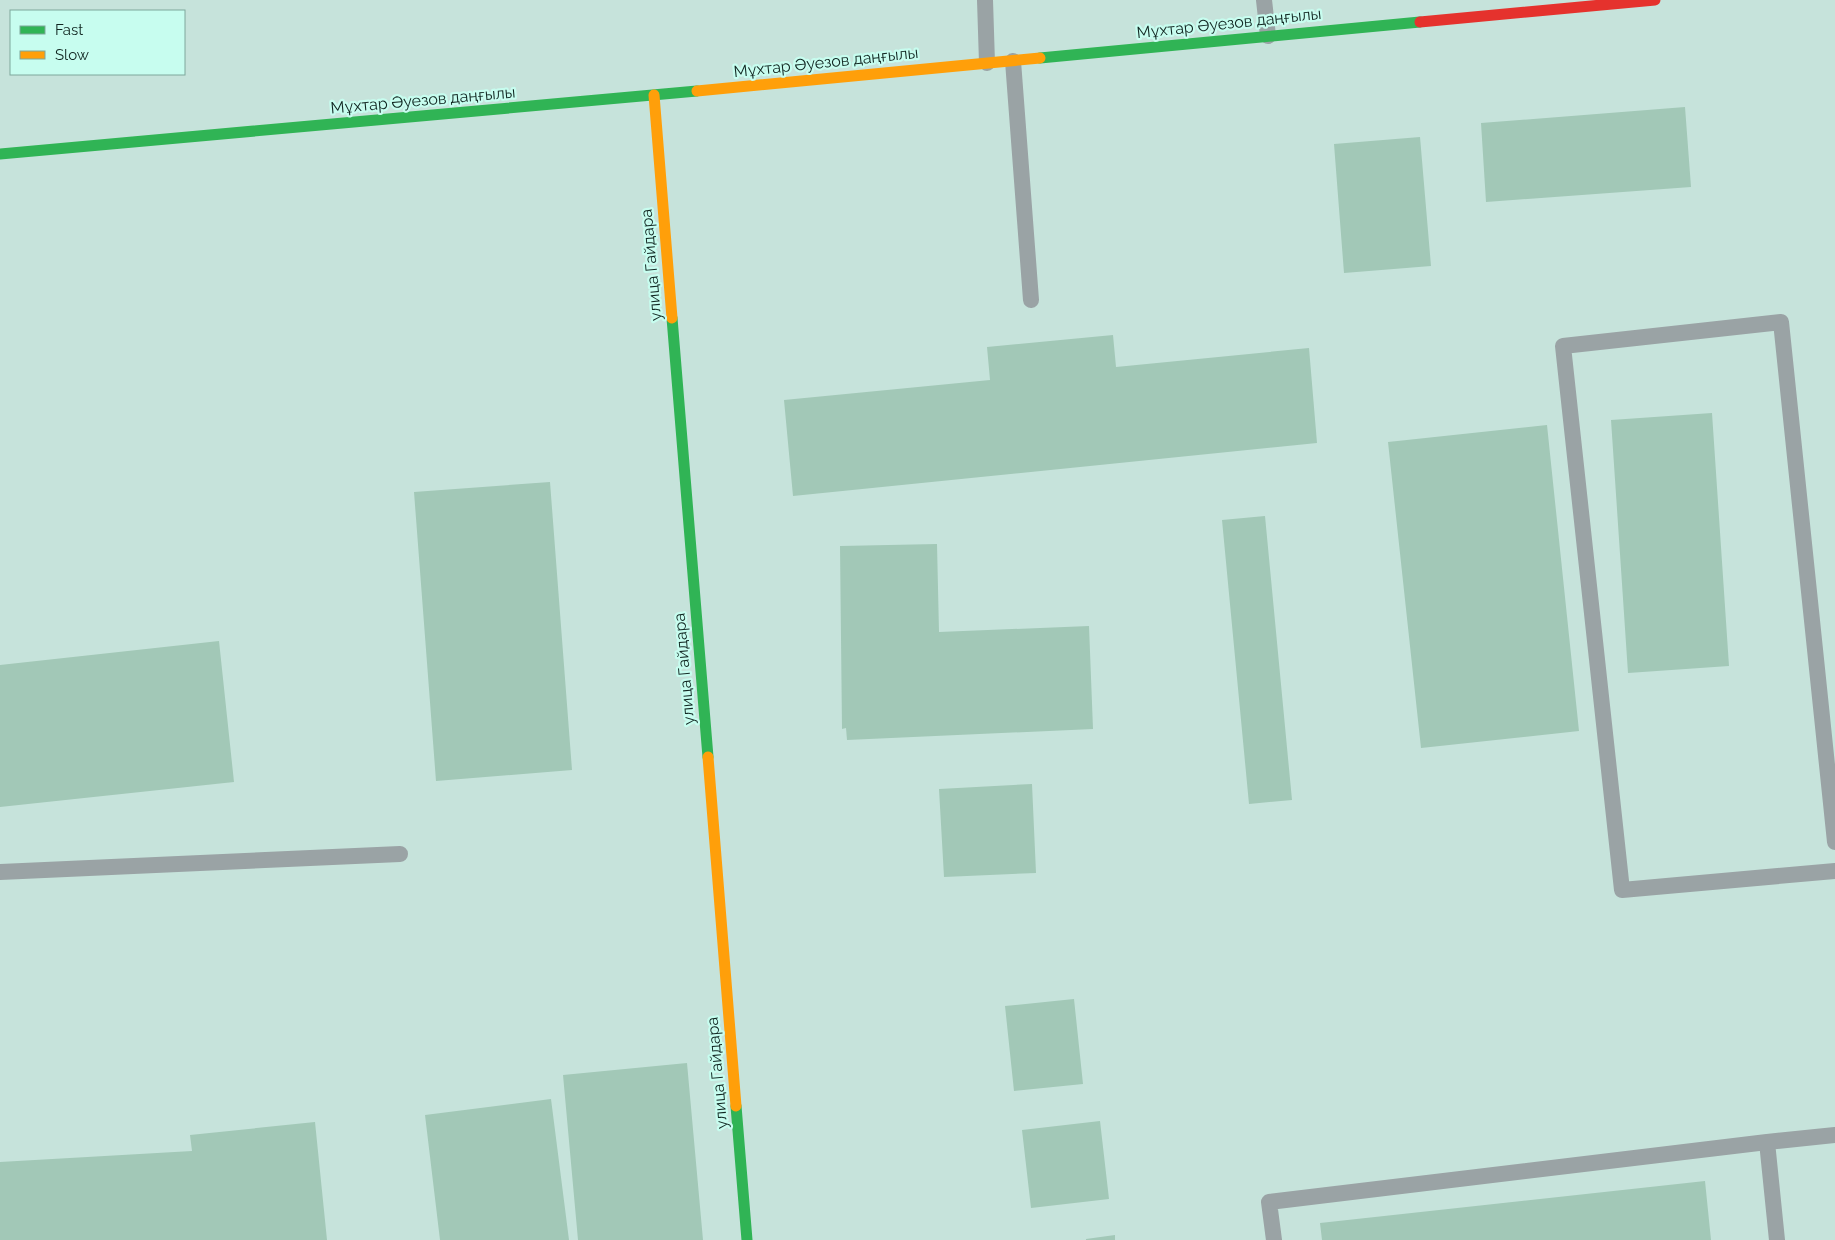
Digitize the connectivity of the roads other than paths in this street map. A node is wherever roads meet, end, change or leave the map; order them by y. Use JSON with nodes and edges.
{"nodes":[{"id":1,"x":985,"y":0,"type":"edge"},
{"id":2,"x":1264,"y":0,"type":"edge"},
{"id":3,"x":1655,"y":0,"type":"edge"},
{"id":4,"x":1268,"y":36,"type":"junction"},
{"id":5,"x":1013,"y":61,"type":"junction"},
{"id":6,"x":987,"y":63,"type":"junction"},
{"id":7,"x":654,"y":96,"type":"junction"},
{"id":8,"x":0,"y":154,"type":"edge"},
{"id":9,"x":1031,"y":300,"type":"dead end"},
{"id":10,"x":1835,"y":842,"type":"edge"},
{"id":11,"x":400,"y":854,"type":"dead end"},
{"id":12,"x":1835,"y":871,"type":"edge"},
{"id":13,"x":0,"y":872,"type":"edge"},
{"id":14,"x":1835,"y":1135,"type":"edge"},
{"id":15,"x":1767,"y":1142,"type":"junction"},
{"id":16,"x":747,"y":1240,"type":"edge"},
{"id":17,"x":1274,"y":1240,"type":"edge"},
{"id":18,"x":1777,"y":1240,"type":"edge"}],
"edges":[{"from":1,"to":6,"type":"lane"},
{"from":2,"to":4,"type":"lane"},
{"from":3,"to":4,"type":"main road","name":"Мұхтар Әуезов даңғылы"},
{"from":4,"to":5,"type":"main road","name":"Мұхтар Әуезов даңғылы"},
{"from":5,"to":6,"type":"main road","name":"Мұхтар Әуезов даңғылы"},
{"from":5,"to":9,"type":"lane"},
{"from":6,"to":7,"type":"main road","name":"Мұхтар Әуезов даңғылы"},
{"from":7,"to":8,"type":"main road","name":"Мұхтар Әуезов даңғылы"},
{"from":7,"to":16,"type":"main road","name":"улица Гайдара"},
{"from":10,"to":12,"type":"lane"},
{"from":11,"to":13,"type":"lane"},
{"from":14,"to":15,"type":"lane"},
{"from":15,"to":17,"type":"lane"},
{"from":15,"to":18,"type":"lane"}]}
